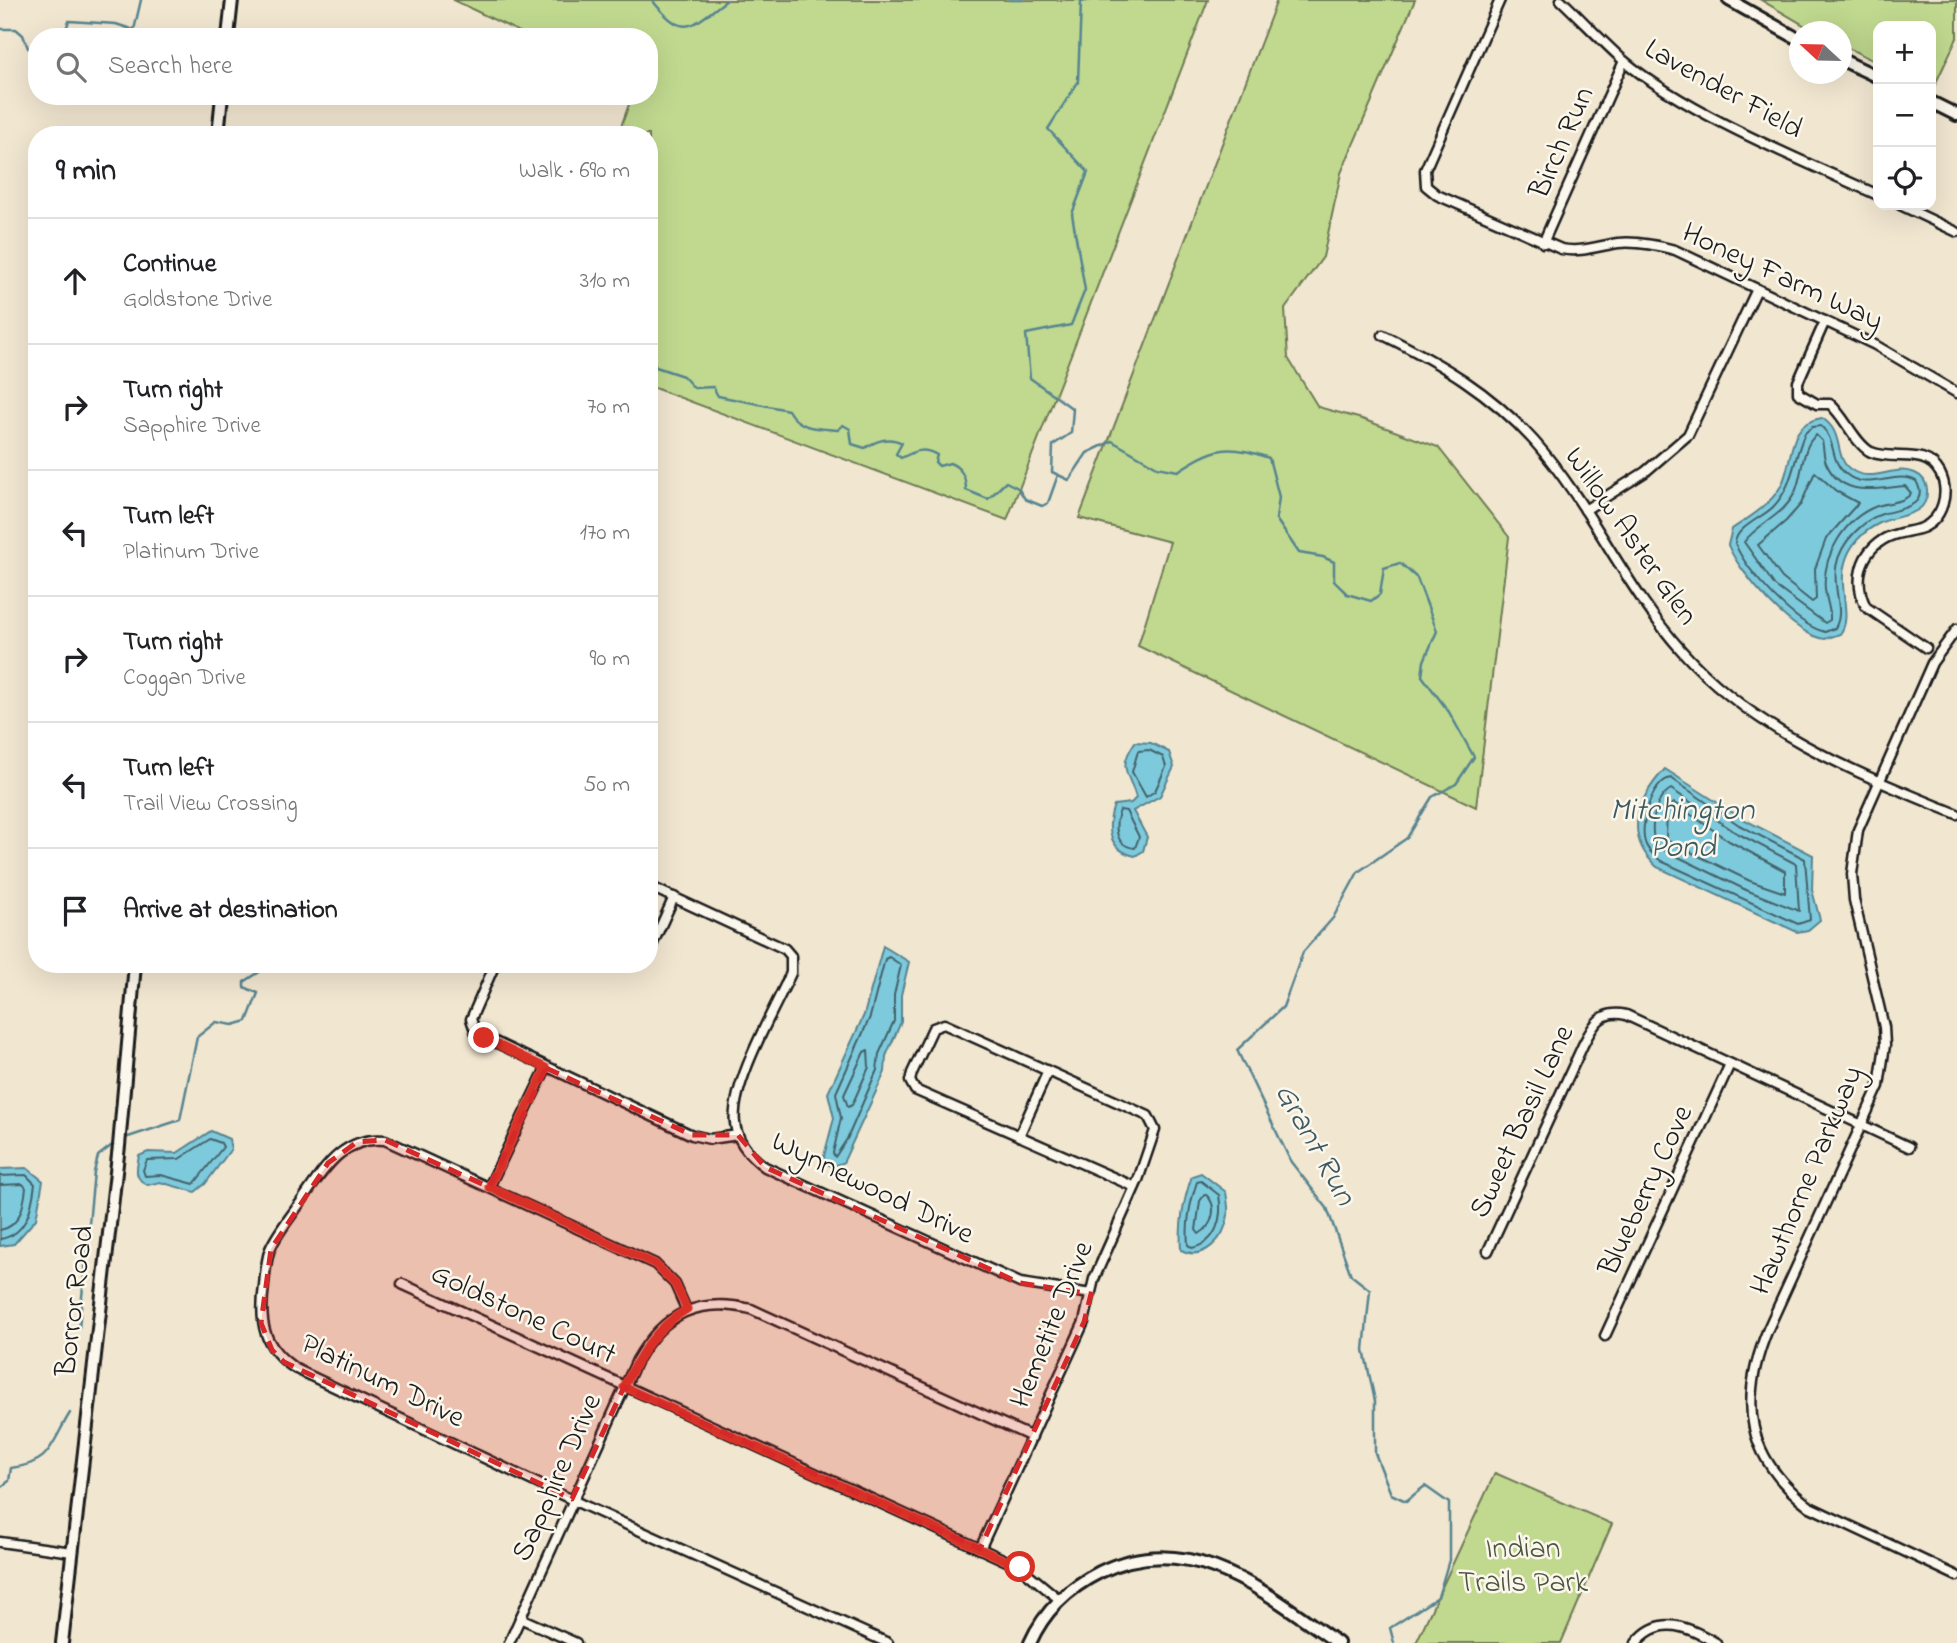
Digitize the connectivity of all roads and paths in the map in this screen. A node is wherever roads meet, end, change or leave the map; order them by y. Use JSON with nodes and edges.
{"nodes":[{"id":1,"x":232,"y":0,"type":"edge"},
{"id":2,"x":1500,"y":0,"type":"edge"},
{"id":3,"x":1562,"y":0,"type":"edge"},
{"id":4,"x":1729,"y":0,"type":"edge"},
{"id":5,"x":229,"y":28,"type":"edge"},
{"id":6,"x":1789,"y":34,"type":"edge"},
{"id":7,"x":1624,"y":61,"type":"junction"},
{"id":8,"x":1852,"y":65,"type":"edge"},
{"id":9,"x":1873,"y":76,"type":"edge"},
{"id":10,"x":1936,"y":104,"type":"edge"},
{"id":11,"x":221,"y":105,"type":"edge"},
{"id":12,"x":1957,"y":115,"type":"edge"},
{"id":13,"x":219,"y":126,"type":"edge"},
{"id":14,"x":1873,"y":193,"type":"edge"},
{"id":15,"x":1911,"y":210,"type":"edge"},
{"id":16,"x":1957,"y":232,"type":"edge"},
{"id":17,"x":1543,"y":243,"type":"junction"},
{"id":18,"x":1757,"y":289,"type":"junction"},
{"id":19,"x":1825,"y":321,"type":"junction"},
{"id":20,"x":1383,"y":335,"type":"dead end"},
{"id":21,"x":1957,"y":393,"type":"edge"},
{"id":22,"x":1585,"y":510,"type":"junction"},
{"id":23,"x":1957,"y":629,"type":"edge"},
{"id":24,"x":1926,"y":648,"type":"dead end"},
{"id":25,"x":1880,"y":782,"type":"junction"},
{"id":26,"x":1957,"y":814,"type":"edge"},
{"id":27,"x":658,"y":890,"type":"edge"},
{"id":28,"x":674,"y":897,"type":"junction"},
{"id":29,"x":658,"y":932,"type":"edge"},
{"id":30,"x":134,"y":973,"type":"edge"},
{"id":31,"x":491,"y":973,"type":"edge"},
{"id":32,"x":1731,"y":1064,"type":"junction"},
{"id":33,"x":546,"y":1068,"type":"junction"},
{"id":34,"x":1048,"y":1071,"type":"junction"},
{"id":35,"x":1863,"y":1126,"type":"junction"},
{"id":36,"x":738,"y":1135,"type":"junction"},
{"id":37,"x":1019,"y":1136,"type":"junction"},
{"id":38,"x":1909,"y":1147,"type":"dead end"},
{"id":39,"x":489,"y":1187,"type":"junction"},
{"id":40,"x":1135,"y":1187,"type":"junction"},
{"id":41,"x":1489,"y":1251,"type":"dead end"},
{"id":42,"x":402,"y":1284,"type":"dead end"},
{"id":43,"x":1091,"y":1294,"type":"junction"},
{"id":44,"x":687,"y":1309,"type":"junction"},
{"id":45,"x":1605,"y":1336,"type":"dead end"},
{"id":46,"x":624,"y":1387,"type":"junction"},
{"id":47,"x":1032,"y":1437,"type":"junction"},
{"id":48,"x":572,"y":1499,"type":"junction"},
{"id":49,"x":0,"y":1542,"type":"edge"},
{"id":50,"x":980,"y":1549,"type":"junction"},
{"id":51,"x":72,"y":1552,"type":"junction"},
{"id":52,"x":1957,"y":1576,"type":"edge"},
{"id":53,"x":1060,"y":1600,"type":"junction"},
{"id":54,"x":520,"y":1618,"type":"junction"},
{"id":55,"x":62,"y":1643,"type":"edge"},
{"id":56,"x":509,"y":1643,"type":"edge"},
{"id":57,"x":576,"y":1643,"type":"edge"},
{"id":58,"x":888,"y":1643,"type":"edge"},
{"id":59,"x":1030,"y":1643,"type":"edge"},
{"id":60,"x":1338,"y":1643,"type":"edge"},
{"id":61,"x":1636,"y":1643,"type":"edge"},
{"id":62,"x":1716,"y":1643,"type":"edge"}],
"edges":[{"from":1,"to":5,"type":"street"},
{"from":2,"to":17,"type":"street","name":"Honey Farm Way"},
{"from":3,"to":7,"type":"street","name":"Lavender Field"},
{"from":4,"to":6,"type":"street"},
{"from":7,"to":14,"type":"street","name":"Lavender Field"},
{"from":7,"to":17,"type":"street","name":"Birch Run"},
{"from":8,"to":9,"type":"street"},
{"from":10,"to":12,"type":"street"},
{"from":11,"to":13,"type":"street"},
{"from":15,"to":16,"type":"street"},
{"from":17,"to":18,"type":"street","name":"Honey Farm Way"},
{"from":18,"to":19,"type":"street","name":"Honey Farm Way"},
{"from":18,"to":22,"type":"street"},
{"from":19,"to":21,"type":"street","name":"Honey Farm Way"},
{"from":19,"to":24,"type":"street"},
{"from":20,"to":22,"type":"street","name":"Willow Aster Glen"},
{"from":22,"to":25,"type":"street","name":"Willow Aster Glen"},
{"from":23,"to":25,"type":"street","name":"Hawthorne Parkway"},
{"from":25,"to":26,"type":"street","name":"Willow Aster Glen"},
{"from":25,"to":35,"type":"street","name":"Hawthorne Parkway"},
{"from":27,"to":28,"type":"street","name":"Wynnewood Drive"},
{"from":28,"to":29,"type":"street"},
{"from":28,"to":36,"type":"street","name":"Wynnewood Drive"},
{"from":30,"to":51,"type":"street","name":"Borror Road"},
{"from":31,"to":33,"type":"street"},
{"from":32,"to":35,"type":"street","name":"Sweet Basil Lane"},
{"from":32,"to":41,"type":"street","name":"Sweet Basil Lane"},
{"from":32,"to":45,"type":"street","name":"Blueberry Cove"},
{"from":33,"to":36,"type":"street"},
{"from":33,"to":39,"type":"street"},
{"from":34,"to":37,"type":"street"},
{"from":34,"to":37,"type":"street"},
{"from":34,"to":40,"type":"street","name":"Hemetite Drive"},
{"from":35,"to":38,"type":"street","name":"Sweet Basil Lane"},
{"from":35,"to":52,"type":"street","name":"Hawthorne Parkway"},
{"from":36,"to":43,"type":"street","name":"Wynnewood Drive"},
{"from":37,"to":40,"type":"street"},
{"from":39,"to":44,"type":"street","name":"Platinum Drive"},
{"from":39,"to":48,"type":"street","name":"Platinum Drive"},
{"from":40,"to":43,"type":"street","name":"Hemetite Drive"},
{"from":42,"to":46,"type":"street","name":"Goldstone Court"},
{"from":43,"to":47,"type":"street","name":"Hemetite Drive"},
{"from":44,"to":46,"type":"street","name":"Sapphire Drive"},
{"from":44,"to":47,"type":"street"},
{"from":46,"to":48,"type":"street","name":"Sapphire Drive"},
{"from":46,"to":50,"type":"street","name":"Goldstone Court"},
{"from":47,"to":50,"type":"street","name":"Hemetite Drive"},
{"from":48,"to":54,"type":"street","name":"Sapphire Drive"},
{"from":48,"to":58,"type":"street","name":"Platinum Drive"},
{"from":49,"to":51,"type":"street"},
{"from":50,"to":53,"type":"street","name":"Goldstone Court"},
{"from":51,"to":55,"type":"street","name":"Borror Road"},
{"from":53,"to":59,"type":"street"},
{"from":53,"to":60,"type":"street"},
{"from":54,"to":56,"type":"street","name":"Sapphire Drive"},
{"from":54,"to":57,"type":"street"},
{"from":61,"to":62,"type":"street"}]}
